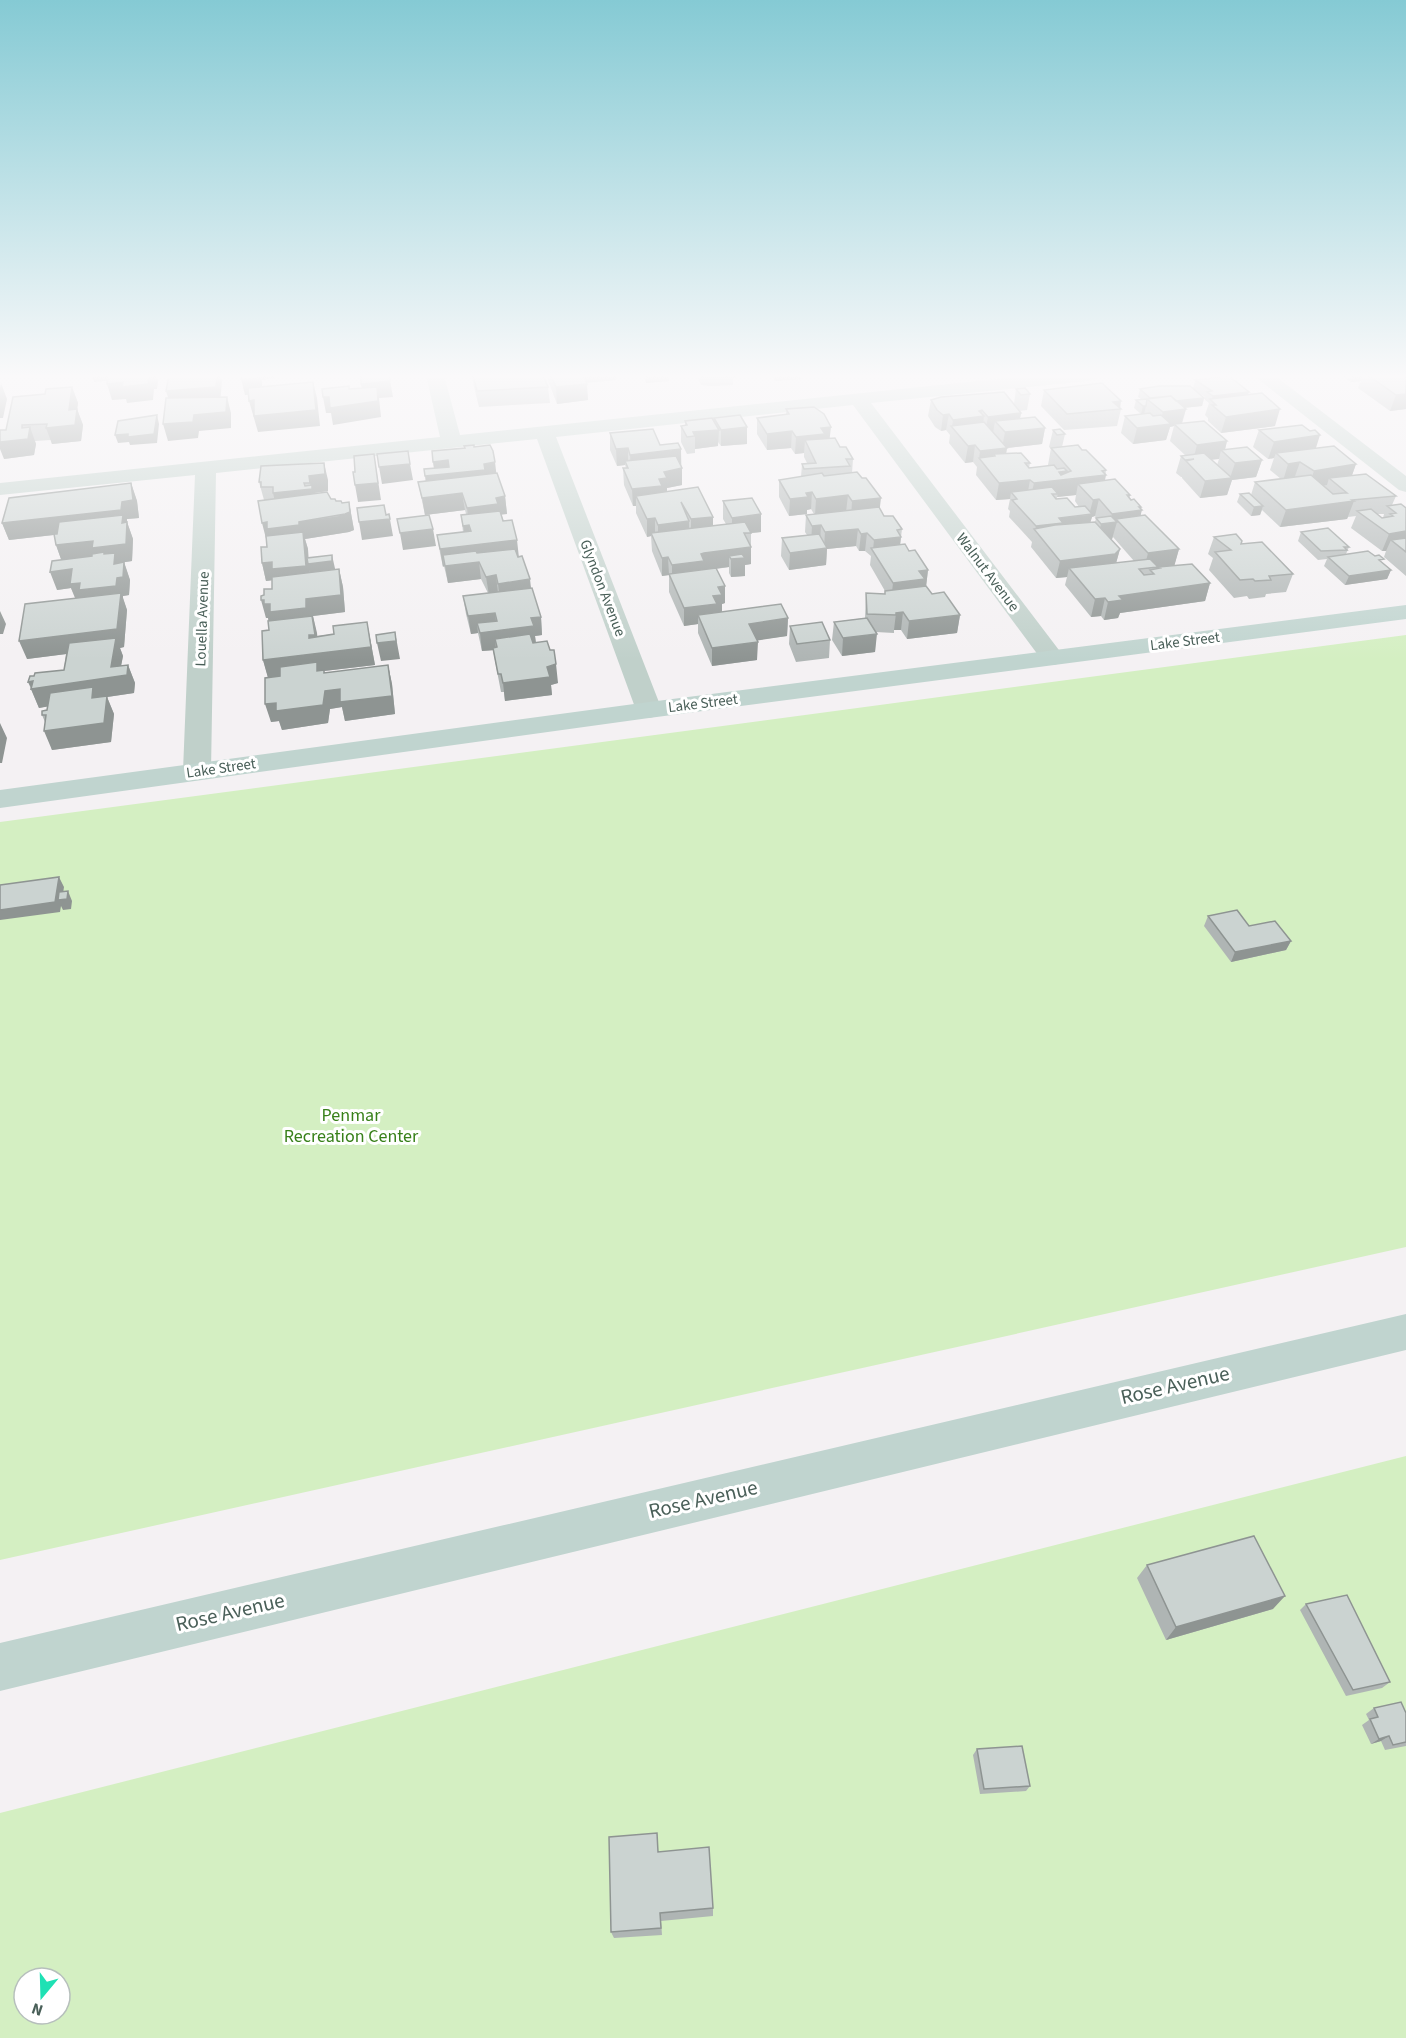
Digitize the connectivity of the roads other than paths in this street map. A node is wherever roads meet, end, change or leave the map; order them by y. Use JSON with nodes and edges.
{"nodes":[{"id":1,"x":177,"y":470,"type":"edge"},
{"id":2,"x":206,"y":470,"type":"edge"},
{"id":3,"x":558,"y":470,"type":"edge"},
{"id":4,"x":912,"y":470,"type":"edge"},
{"id":5,"x":1385,"y":470,"type":"edge"},
{"id":6,"x":1406,"y":486,"type":"edge"},
{"id":7,"x":0,"y":489,"type":"edge"},
{"id":8,"x":1406,"y":612,"type":"edge"},
{"id":9,"x":1053,"y":658,"type":"junction"},
{"id":10,"x":649,"y":710,"type":"junction"},
{"id":11,"x":197,"y":771,"type":"junction"},
{"id":12,"x":0,"y":799,"type":"edge"},
{"id":13,"x":1406,"y":1332,"type":"edge"},
{"id":14,"x":0,"y":1667,"type":"edge"}],
"edges":[{"from":1,"to":7,"type":"street"},
{"from":2,"to":11,"type":"street","name":"Louella Avenue"},
{"from":3,"to":10,"type":"street","name":"Glyndon Avenue"},
{"from":4,"to":9,"type":"street","name":"Walnut Avenue"},
{"from":5,"to":6,"type":"street"},
{"from":8,"to":9,"type":"street","name":"Lake Street"},
{"from":9,"to":10,"type":"street","name":"Lake Street"},
{"from":10,"to":11,"type":"street","name":"Lake Street"},
{"from":11,"to":12,"type":"street","name":"Lake Street"},
{"from":13,"to":14,"type":"street","name":"Rose Avenue"}]}
